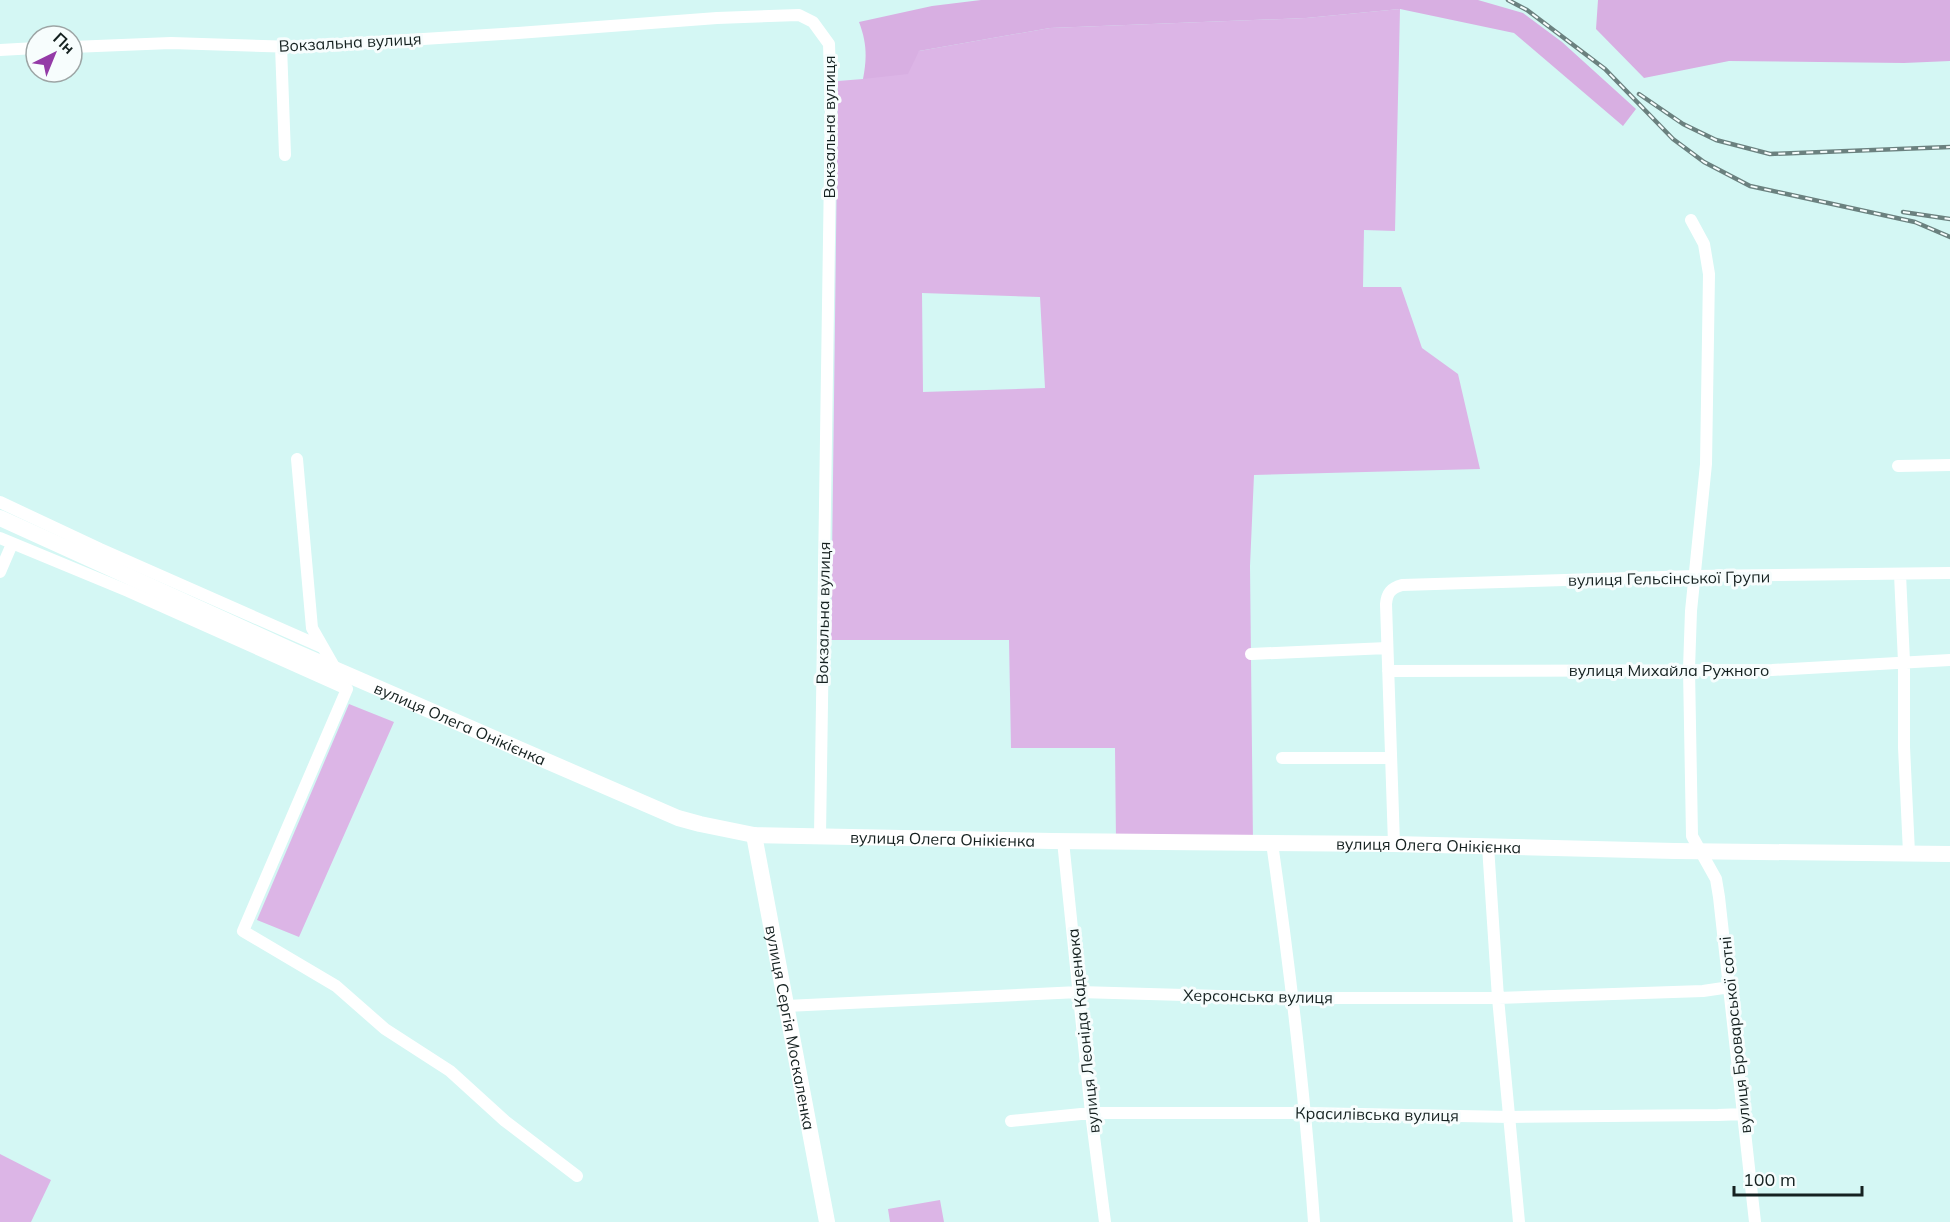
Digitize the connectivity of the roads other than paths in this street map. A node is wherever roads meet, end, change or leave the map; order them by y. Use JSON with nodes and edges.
{"nodes":[{"id":1,"x":281,"y":46,"type":"junction"},
{"id":2,"x":84,"y":47,"type":"edge"},
{"id":3,"x":24,"y":49,"type":"edge"},
{"id":4,"x":0,"y":50,"type":"edge"},
{"id":5,"x":285,"y":154,"type":"dead end"},
{"id":6,"x":1690,"y":220,"type":"dead end"},
{"id":7,"x":297,"y":459,"type":"dead end"},
{"id":8,"x":1950,"y":465,"type":"edge"},
{"id":9,"x":1898,"y":466,"type":"dead end"},
{"id":10,"x":0,"y":502,"type":"edge"},
{"id":11,"x":0,"y":518,"type":"edge"},
{"id":12,"x":0,"y":538,"type":"edge"},
{"id":13,"x":12,"y":544,"type":"junction"},
{"id":14,"x":139,"y":566,"type":"junction"},
{"id":15,"x":0,"y":572,"type":"edge"},
{"id":16,"x":1950,"y":573,"type":"edge"},
{"id":17,"x":1900,"y":574,"type":"junction"},
{"id":18,"x":1695,"y":576,"type":"junction"},
{"id":19,"x":128,"y":591,"type":"junction"},
{"id":20,"x":322,"y":647,"type":"junction"},
{"id":21,"x":1387,"y":648,"type":"junction"},
{"id":22,"x":1251,"y":654,"type":"dead end"},
{"id":23,"x":1950,"y":660,"type":"edge"},
{"id":24,"x":1904,"y":662,"type":"junction"},
{"id":25,"x":1689,"y":669,"type":"junction"},
{"id":26,"x":1388,"y":671,"type":"junction"},
{"id":27,"x":347,"y":689,"type":"junction"},
{"id":28,"x":1282,"y":758,"type":"dead end"},
{"id":29,"x":1390,"y":758,"type":"junction"},
{"id":30,"x":754,"y":835,"type":"junction"},
{"id":31,"x":820,"y":836,"type":"junction"},
{"id":32,"x":1063,"y":841,"type":"junction"},
{"id":33,"x":1272,"y":843,"type":"junction"},
{"id":34,"x":1394,"y":844,"type":"junction"},
{"id":35,"x":1488,"y":846,"type":"junction"},
{"id":36,"x":1702,"y":851,"type":"junction"},
{"id":37,"x":1909,"y":853,"type":"junction"},
{"id":38,"x":1950,"y":854,"type":"edge"},
{"id":39,"x":1730,"y":987,"type":"junction"},
{"id":40,"x":1079,"y":992,"type":"junction"},
{"id":41,"x":1293,"y":998,"type":"junction"},
{"id":42,"x":1498,"y":998,"type":"junction"},
{"id":43,"x":786,"y":1006,"type":"junction"},
{"id":44,"x":1091,"y":1113,"type":"junction"},
{"id":45,"x":1306,"y":1113,"type":"junction"},
{"id":46,"x":1744,"y":1114,"type":"junction"},
{"id":47,"x":1510,"y":1117,"type":"junction"},
{"id":48,"x":1011,"y":1121,"type":"dead end"},
{"id":49,"x":577,"y":1176,"type":"dead end"},
{"id":50,"x":827,"y":1222,"type":"edge"},
{"id":51,"x":1105,"y":1222,"type":"edge"},
{"id":52,"x":1314,"y":1222,"type":"edge"},
{"id":53,"x":1519,"y":1222,"type":"edge"},
{"id":54,"x":1755,"y":1222,"type":"edge"}],
"edges":[{"from":1,"to":2,"type":"street","name":"Вокзальна вулиця"},
{"from":1,"to":5,"type":"street"},
{"from":1,"to":31,"type":"street","name":"Вокзальна вулиця"},
{"from":3,"to":4,"type":"street"},
{"from":6,"to":18,"type":"street","name":"вулиця Броварської сотні"},
{"from":7,"to":20,"type":"street"},
{"from":8,"to":9,"type":"street"},
{"from":10,"to":14,"type":"street"},
{"from":11,"to":30,"type":"main road","name":"вулиця Олега Онікієнка"},
{"from":12,"to":13,"type":"street"},
{"from":13,"to":15,"type":"street"},
{"from":13,"to":19,"type":"street"},
{"from":14,"to":19,"type":"street"},
{"from":14,"to":20,"type":"street"},
{"from":16,"to":17,"type":"street","name":"вулиця Гельсінської Групи"},
{"from":17,"to":18,"type":"street","name":"вулиця Гельсінської Групи"},
{"from":17,"to":24,"type":"street"},
{"from":18,"to":21,"type":"street","name":"вулиця Гельсінської Групи"},
{"from":18,"to":25,"type":"street","name":"вулиця Броварської сотні"},
{"from":19,"to":27,"type":"street"},
{"from":20,"to":27,"type":"street"},
{"from":21,"to":22,"type":"street"},
{"from":21,"to":26,"type":"street"},
{"from":23,"to":24,"type":"street","name":"вулиця Михайла Ружного"},
{"from":24,"to":25,"type":"street","name":"вулиця Михайла Ружного"},
{"from":24,"to":37,"type":"street"},
{"from":25,"to":26,"type":"street","name":"вулиця Михайла Ружного"},
{"from":25,"to":36,"type":"street","name":"вулиця Броварської сотні"},
{"from":26,"to":29,"type":"street"},
{"from":27,"to":49,"type":"street"},
{"from":28,"to":29,"type":"street"},
{"from":29,"to":34,"type":"street"},
{"from":30,"to":31,"type":"main road","name":"вулиця Олега Онікієнка"},
{"from":30,"to":43,"type":"main road","name":"вулиця Сергія Москаленка"},
{"from":31,"to":32,"type":"main road","name":"вулиця Олега Онікієнка"},
{"from":32,"to":33,"type":"main road","name":"вулиця Олега Онікієнка"},
{"from":32,"to":40,"type":"street","name":"вулиця Леоніда Каденюка"},
{"from":33,"to":34,"type":"main road","name":"вулиця Олега Онікієнка"},
{"from":33,"to":41,"type":"street"},
{"from":34,"to":35,"type":"main road","name":"вулиця Олега Онікієнка"},
{"from":35,"to":36,"type":"main road","name":"вулиця Олега Онікієнка"},
{"from":35,"to":42,"type":"street"},
{"from":36,"to":37,"type":"main road","name":"вулиця Олега Онікієнка"},
{"from":36,"to":39,"type":"street","name":"вулиця Броварської сотні"},
{"from":37,"to":38,"type":"main road","name":"вулиця Олега Онікієнка"},
{"from":39,"to":42,"type":"street","name":"Херсонська вулиця"},
{"from":39,"to":46,"type":"street","name":"вулиця Броварської сотні"},
{"from":40,"to":41,"type":"street","name":"Херсонська вулиця"},
{"from":40,"to":43,"type":"street","name":"Херсонська вулиця"},
{"from":40,"to":44,"type":"street","name":"вулиця Леоніда Каденюка"},
{"from":41,"to":42,"type":"street","name":"Херсонська вулиця"},
{"from":41,"to":45,"type":"street"},
{"from":42,"to":47,"type":"street"},
{"from":43,"to":50,"type":"main road","name":"вулиця Сергія Москаленка"},
{"from":44,"to":45,"type":"street","name":"Красилівська вулиця"},
{"from":44,"to":48,"type":"street","name":"Красилівська вулиця"},
{"from":44,"to":51,"type":"street","name":"вулиця Леоніда Каденюка"},
{"from":45,"to":47,"type":"street","name":"Красилівська вулиця"},
{"from":45,"to":52,"type":"street"},
{"from":46,"to":47,"type":"street","name":"Красилівська вулиця"},
{"from":46,"to":54,"type":"street","name":"вулиця Броварської сотні"},
{"from":47,"to":53,"type":"street"}]}
